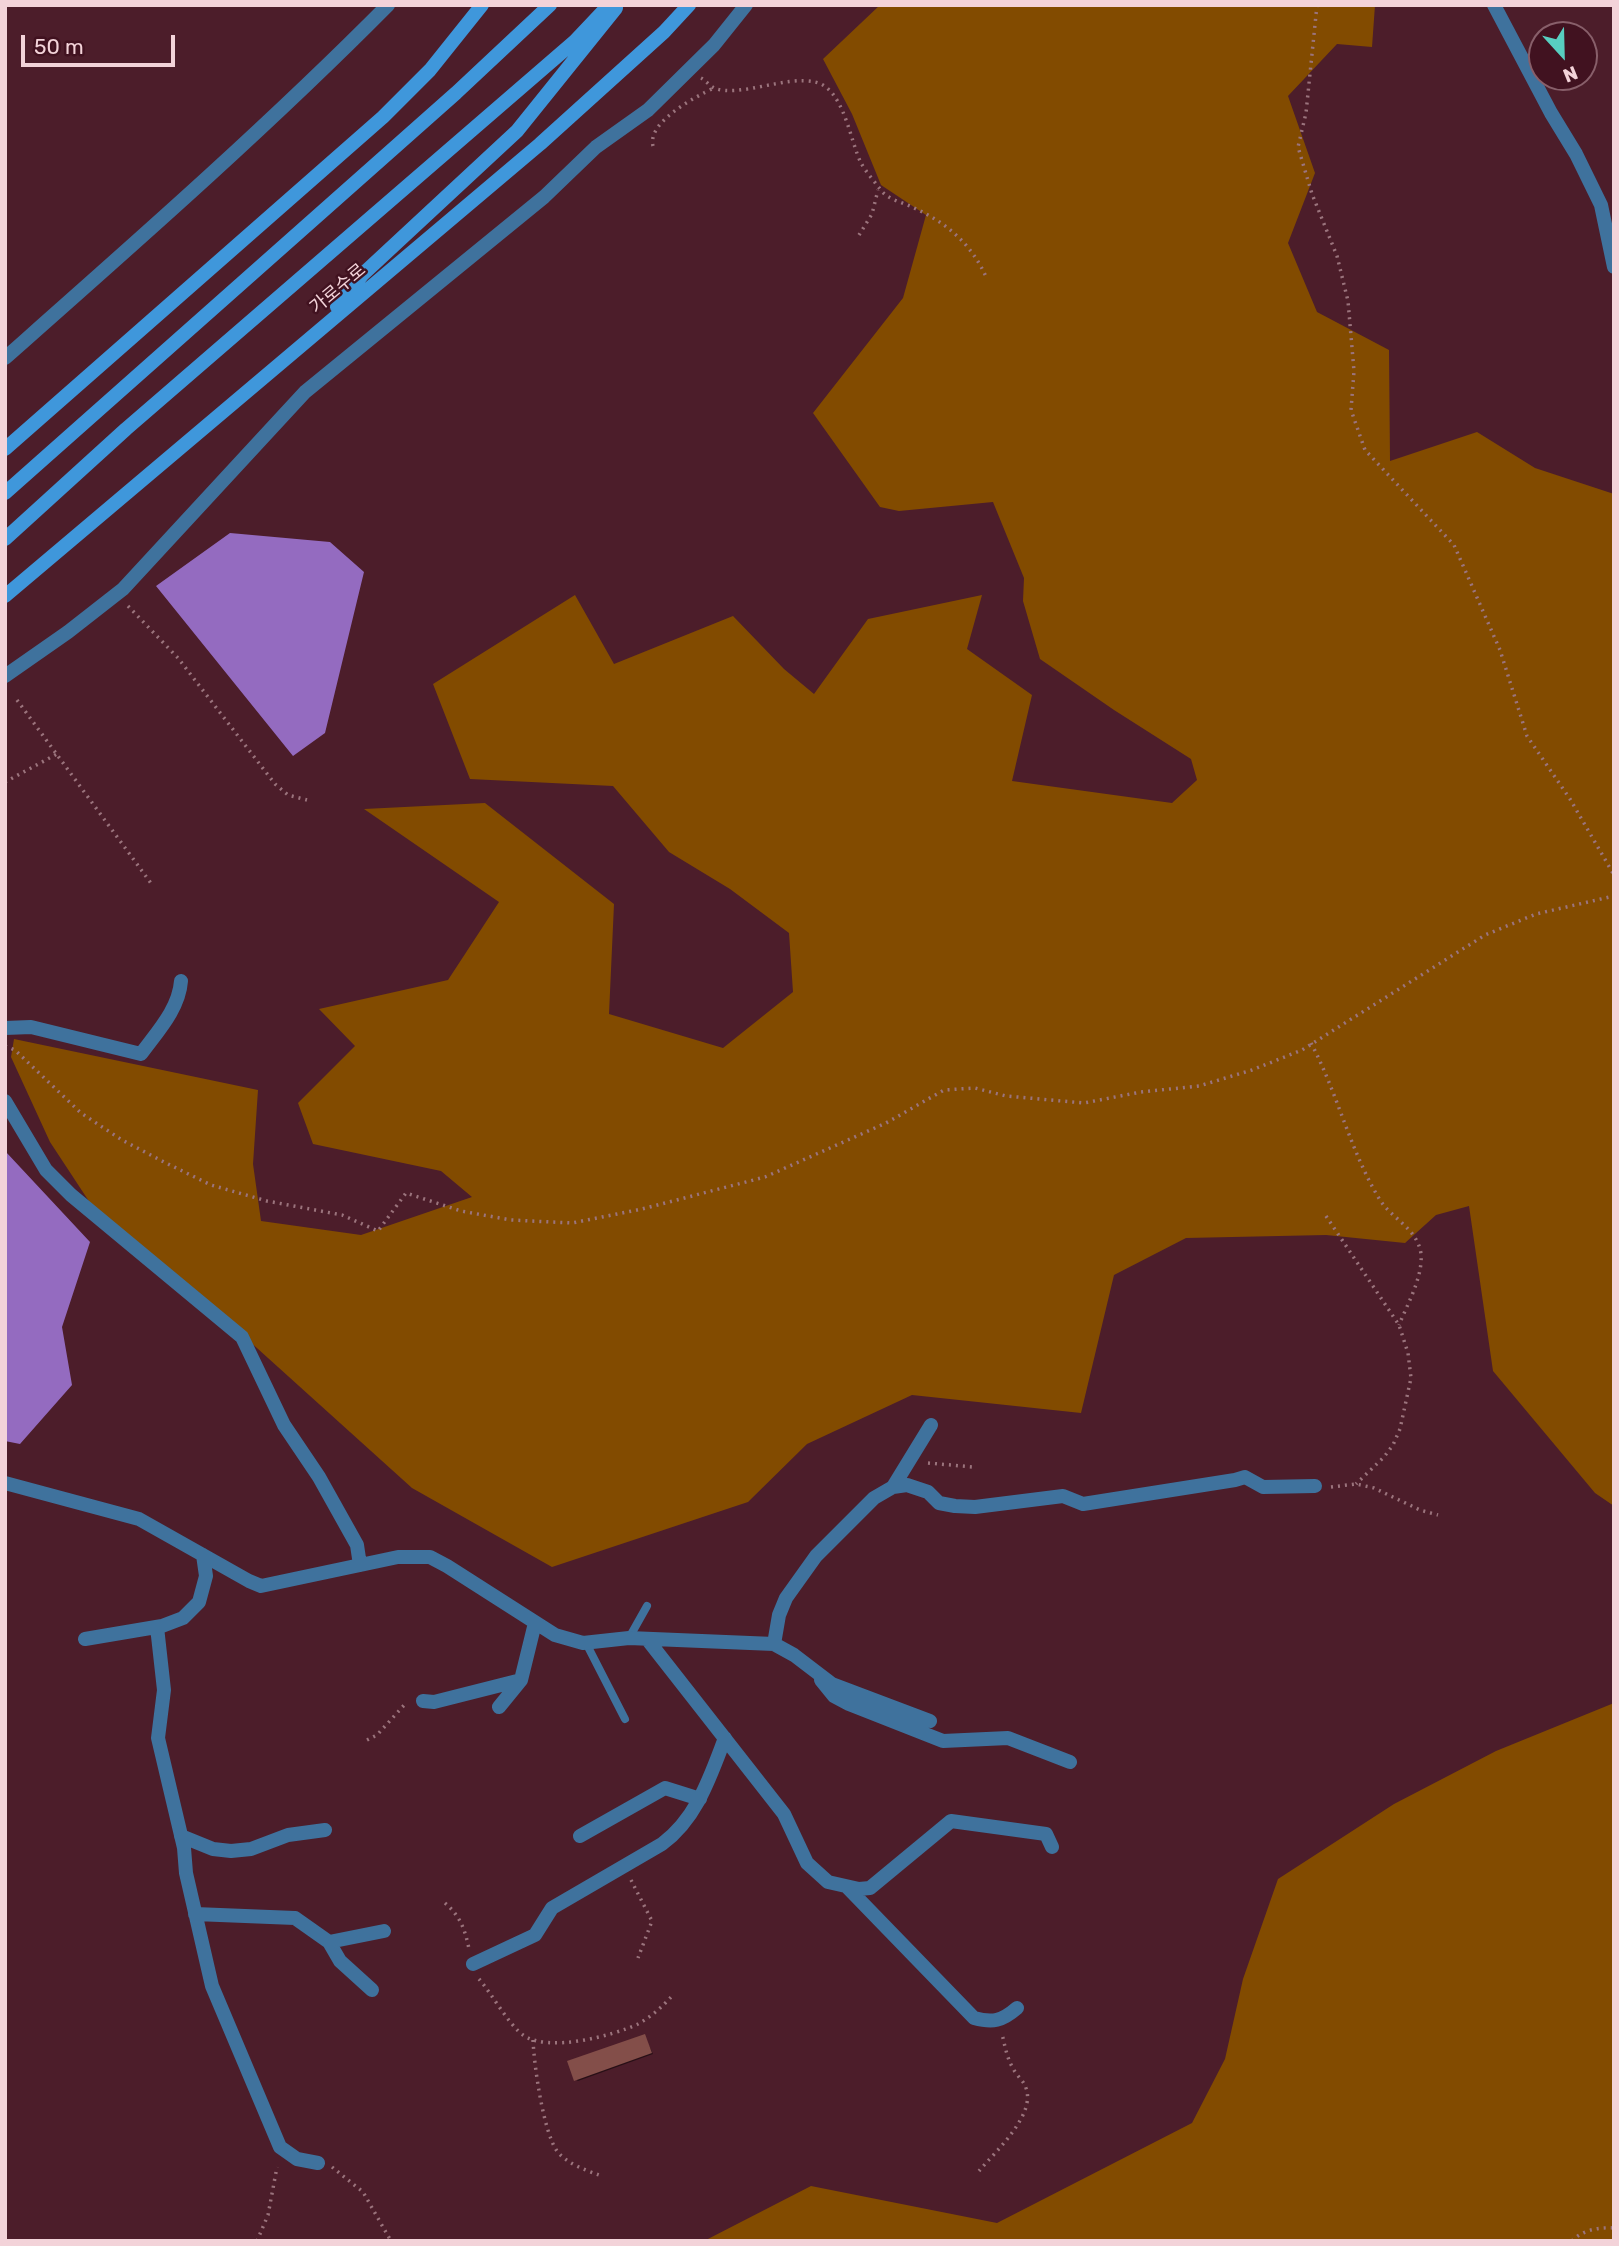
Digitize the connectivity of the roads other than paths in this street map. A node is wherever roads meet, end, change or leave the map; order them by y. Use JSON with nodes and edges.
{"nodes":[{"id":1,"x":388,"y":5,"type":"edge"},
{"id":2,"x":482,"y":5,"type":"edge"},
{"id":3,"x":550,"y":5,"type":"edge"},
{"id":4,"x":609,"y":5,"type":"edge"},
{"id":5,"x":619,"y":5,"type":"edge"},
{"id":6,"x":689,"y":5,"type":"edge"},
{"id":7,"x":746,"y":5,"type":"edge"},
{"id":8,"x":1494,"y":5,"type":"edge"},
{"id":9,"x":1614,"y":267,"type":"edge"},
{"id":10,"x":316,"y":332,"type":"junction"},
{"id":11,"x":5,"y":358,"type":"edge"},
{"id":12,"x":5,"y":449,"type":"edge"},
{"id":13,"x":5,"y":494,"type":"edge"},
{"id":14,"x":5,"y":538,"type":"edge"},
{"id":15,"x":5,"y":596,"type":"edge"},
{"id":16,"x":5,"y":676,"type":"edge"},
{"id":17,"x":181,"y":981,"type":"dead end"},
{"id":18,"x":5,"y":1028,"type":"edge"},
{"id":19,"x":7,"y":1109,"type":"edge"},
{"id":20,"x":932,"y":1425,"type":"dead end"},
{"id":21,"x":5,"y":1483,"type":"edge"},
{"id":22,"x":1315,"y":1486,"type":"road end"},
{"id":23,"x":893,"y":1487,"type":"junction"},
{"id":24,"x":203,"y":1555,"type":"junction"},
{"id":25,"x":360,"y":1565,"type":"junction"},
{"id":26,"x":647,"y":1606,"type":"dead end"},
{"id":27,"x":535,"y":1623,"type":"junction"},
{"id":28,"x":157,"y":1627,"type":"junction"},
{"id":29,"x":629,"y":1638,"type":"junction"},
{"id":30,"x":85,"y":1639,"type":"dead end"},
{"id":31,"x":647,"y":1639,"type":"junction"},
{"id":32,"x":586,"y":1643,"type":"junction"},
{"id":33,"x":774,"y":1644,"type":"junction"},
{"id":34,"x":817,"y":1673,"type":"junction"},
{"id":35,"x":521,"y":1680,"type":"junction"},
{"id":36,"x":423,"y":1700,"type":"road end"},
{"id":37,"x":499,"y":1707,"type":"dead end"},
{"id":38,"x":625,"y":1719,"type":"dead end"},
{"id":39,"x":930,"y":1721,"type":"dead end"},
{"id":40,"x":725,"y":1738,"type":"junction"},
{"id":41,"x":1070,"y":1762,"type":"dead end"},
{"id":42,"x":699,"y":1800,"type":"junction"},
{"id":43,"x":325,"y":1830,"type":"dead end"},
{"id":44,"x":181,"y":1836,"type":"junction"},
{"id":45,"x":580,"y":1836,"type":"dead end"},
{"id":46,"x":1052,"y":1847,"type":"dead end"},
{"id":47,"x":846,"y":1886,"type":"junction"},
{"id":48,"x":195,"y":1914,"type":"junction"},
{"id":49,"x":384,"y":1931,"type":"dead end"},
{"id":50,"x":328,"y":1942,"type":"junction"},
{"id":51,"x":473,"y":1964,"type":"road end"},
{"id":52,"x":372,"y":1990,"type":"dead end"},
{"id":53,"x":1017,"y":2008,"type":"dead end"},
{"id":54,"x":318,"y":2163,"type":"road end"}],
"edges":[{"from":1,"to":11,"type":"street"},
{"from":2,"to":12,"type":"main road"},
{"from":3,"to":13,"type":"main road"},
{"from":4,"to":14,"type":"main road","name":"가로수로"},
{"from":5,"to":10,"type":"main road"},
{"from":6,"to":10,"type":"main road","name":"가로수로"},
{"from":7,"to":16,"type":"street"},
{"from":8,"to":9,"type":"street"},
{"from":10,"to":15,"type":"main road","name":"가로수로"},
{"from":17,"to":18,"type":"street"},
{"from":19,"to":25,"type":"street"},
{"from":20,"to":23,"type":"street"},
{"from":21,"to":24,"type":"street"},
{"from":22,"to":23,"type":"street"},
{"from":23,"to":33,"type":"street"},
{"from":24,"to":25,"type":"street"},
{"from":24,"to":28,"type":"street"},
{"from":25,"to":27,"type":"street"},
{"from":26,"to":29,"type":"lane"},
{"from":27,"to":32,"type":"street"},
{"from":27,"to":35,"type":"street"},
{"from":28,"to":30,"type":"street"},
{"from":28,"to":44,"type":"street"},
{"from":29,"to":31,"type":"street"},
{"from":29,"to":32,"type":"street"},
{"from":31,"to":33,"type":"street"},
{"from":31,"to":40,"type":"street"},
{"from":32,"to":38,"type":"lane"},
{"from":33,"to":34,"type":"street"},
{"from":34,"to":39,"type":"street"},
{"from":34,"to":41,"type":"street"},
{"from":35,"to":36,"type":"street"},
{"from":35,"to":37,"type":"street"},
{"from":40,"to":42,"type":"street"},
{"from":40,"to":47,"type":"street"},
{"from":42,"to":45,"type":"street"},
{"from":42,"to":51,"type":"street"},
{"from":43,"to":44,"type":"street"},
{"from":44,"to":48,"type":"street"},
{"from":46,"to":47,"type":"street"},
{"from":47,"to":53,"type":"street"},
{"from":48,"to":50,"type":"street"},
{"from":48,"to":54,"type":"street"},
{"from":49,"to":50,"type":"street"},
{"from":50,"to":52,"type":"street"}]}
